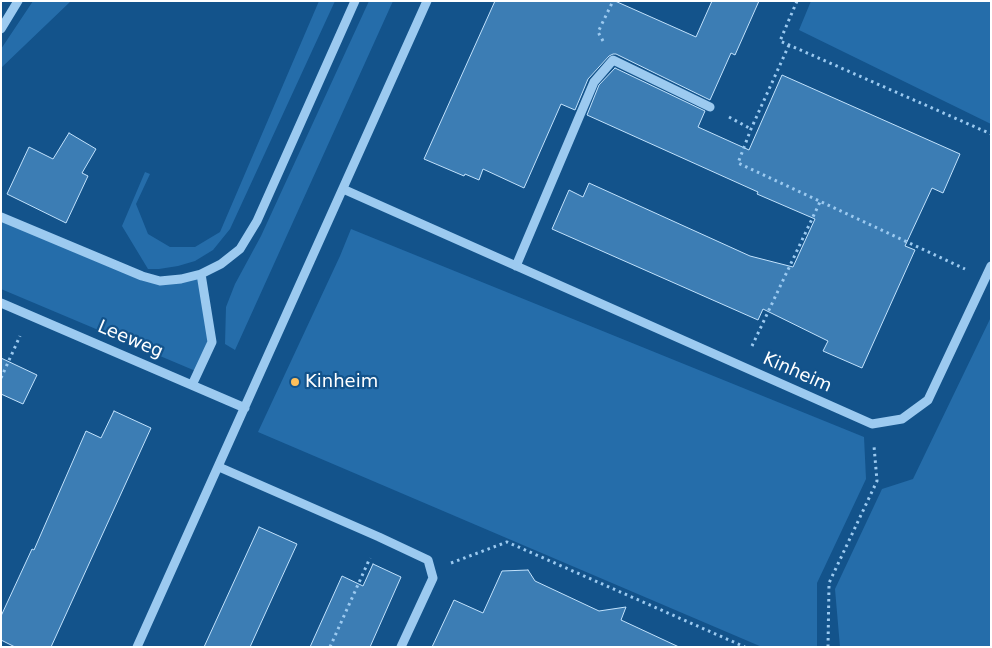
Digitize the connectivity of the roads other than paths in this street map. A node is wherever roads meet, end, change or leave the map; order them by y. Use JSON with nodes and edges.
{"nodes":[{"id":1,"x":18,"y":1,"type":"edge"},
{"id":2,"x":355,"y":1,"type":"edge"},
{"id":3,"x":427,"y":1,"type":"edge"},
{"id":4,"x":1,"y":29,"type":"edge"},
{"id":5,"x":710,"y":107,"type":"dead end"},
{"id":6,"x":343,"y":189,"type":"junction"},
{"id":7,"x":1,"y":217,"type":"edge"},
{"id":8,"x":516,"y":266,"type":"junction"},
{"id":9,"x":991,"y":266,"type":"edge"},
{"id":10,"x":201,"y":274,"type":"junction"},
{"id":11,"x":1,"y":303,"type":"edge"},
{"id":12,"x":192,"y":385,"type":"junction"},
{"id":13,"x":245,"y":408,"type":"junction"},
{"id":14,"x":219,"y":467,"type":"junction"},
{"id":15,"x":137,"y":647,"type":"edge"},
{"id":16,"x":400,"y":647,"type":"edge"}],
"edges":[{"from":1,"to":4,"type":"street"},
{"from":2,"to":10,"type":"street"},
{"from":3,"to":6,"type":"street"},
{"from":5,"to":8,"type":"street"},
{"from":6,"to":8,"type":"street","name":"Kinheim"},
{"from":6,"to":13,"type":"street"},
{"from":7,"to":10,"type":"street"},
{"from":8,"to":9,"type":"street","name":"Kinheim"},
{"from":10,"to":12,"type":"street"},
{"from":11,"to":12,"type":"street","name":"Leeweg"},
{"from":12,"to":13,"type":"street","name":"Leeweg"},
{"from":13,"to":14,"type":"street"},
{"from":14,"to":15,"type":"street"},
{"from":14,"to":16,"type":"street"}]}
